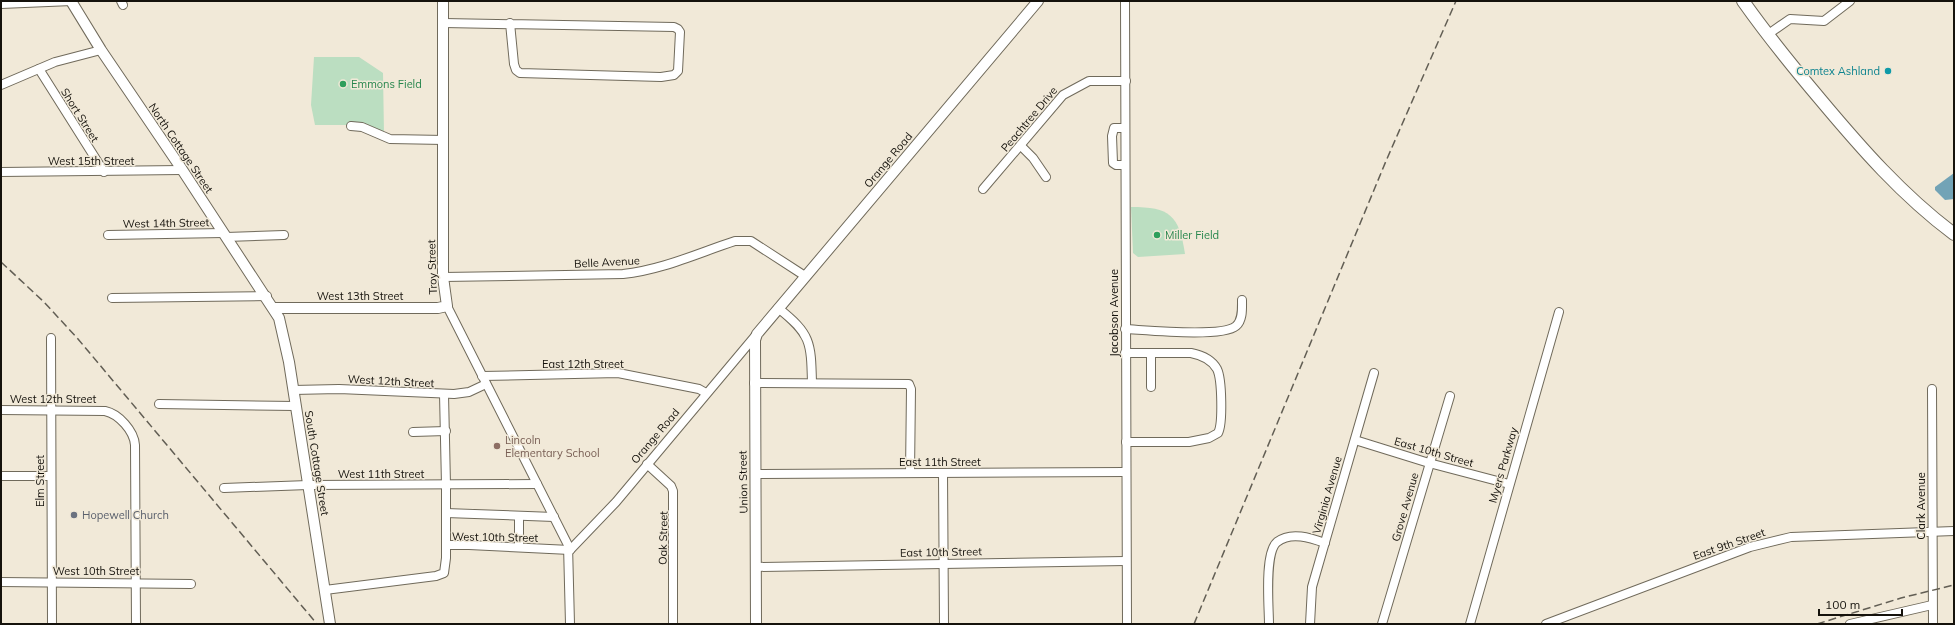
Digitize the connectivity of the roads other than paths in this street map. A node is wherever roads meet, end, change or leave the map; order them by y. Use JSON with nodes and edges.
{"nodes":[{"id":1,"x":71,"y":1,"type":"edge"},
{"id":2,"x":443,"y":1,"type":"edge"},
{"id":3,"x":1038,"y":1,"type":"edge"},
{"id":4,"x":1125,"y":1,"type":"edge"},
{"id":5,"x":1743,"y":1,"type":"edge"},
{"id":6,"x":1850,"y":1,"type":"edge"},
{"id":7,"x":1,"y":4,"type":"edge"},
{"id":8,"x":444,"y":23,"type":"junction"},
{"id":9,"x":510,"y":23,"type":"junction"},
{"id":10,"x":1767,"y":35,"type":"junction"},
{"id":11,"x":101,"y":50,"type":"junction"},
{"id":12,"x":39,"y":69,"type":"junction"},
{"id":13,"x":1126,"y":81,"type":"junction"},
{"id":14,"x":1,"y":85,"type":"edge"},
{"id":15,"x":351,"y":126,"type":"dead end"},
{"id":16,"x":1124,"y":128,"type":"junction"},
{"id":17,"x":444,"y":140,"type":"junction"},
{"id":18,"x":1021,"y":146,"type":"junction"},
{"id":19,"x":1124,"y":165,"type":"junction"},
{"id":20,"x":182,"y":170,"type":"junction"},
{"id":21,"x":1,"y":172,"type":"edge"},
{"id":22,"x":104,"y":172,"type":"junction"},
{"id":23,"x":1046,"y":177,"type":"dead end"},
{"id":24,"x":983,"y":189,"type":"dead end"},
{"id":25,"x":1954,"y":234,"type":"edge"},
{"id":26,"x":108,"y":235,"type":"dead end"},
{"id":27,"x":225,"y":235,"type":"junction"},
{"id":28,"x":284,"y":235,"type":"dead end"},
{"id":29,"x":805,"y":276,"type":"junction"},
{"id":30,"x":443,"y":277,"type":"junction"},
{"id":31,"x":267,"y":296,"type":"junction"},
{"id":32,"x":112,"y":298,"type":"dead end"},
{"id":33,"x":1242,"y":300,"type":"dead end"},
{"id":34,"x":447,"y":306,"type":"junction"},
{"id":35,"x":274,"y":308,"type":"junction"},
{"id":36,"x":778,"y":308,"type":"junction"},
{"id":37,"x":1559,"y":312,"type":"dead end"},
{"id":38,"x":1125,"y":330,"type":"junction"},
{"id":39,"x":756,"y":337,"type":"junction"},
{"id":40,"x":51,"y":338,"type":"dead end"},
{"id":41,"x":1125,"y":353,"type":"junction"},
{"id":42,"x":1151,"y":353,"type":"junction"},
{"id":43,"x":1374,"y":373,"type":"dead end"},
{"id":44,"x":484,"y":380,"type":"junction"},
{"id":45,"x":754,"y":383,"type":"junction"},
{"id":46,"x":812,"y":383,"type":"junction"},
{"id":47,"x":1151,"y":387,"type":"dead end"},
{"id":48,"x":1932,"y":389,"type":"dead end"},
{"id":49,"x":293,"y":390,"type":"junction"},
{"id":50,"x":706,"y":393,"type":"junction"},
{"id":51,"x":444,"y":394,"type":"junction"},
{"id":52,"x":1450,"y":396,"type":"dead end"},
{"id":53,"x":159,"y":404,"type":"dead end"},
{"id":54,"x":295,"y":406,"type":"junction"},
{"id":55,"x":1,"y":410,"type":"edge"},
{"id":56,"x":51,"y":410,"type":"junction"},
{"id":57,"x":446,"y":431,"type":"junction"},
{"id":58,"x":413,"y":432,"type":"dead end"},
{"id":59,"x":1355,"y":440,"type":"junction"},
{"id":60,"x":1126,"y":442,"type":"junction"},
{"id":61,"x":1429,"y":463,"type":"junction"},
{"id":62,"x":647,"y":464,"type":"junction"},
{"id":63,"x":1126,"y":472,"type":"junction"},
{"id":64,"x":910,"y":473,"type":"junction"},
{"id":65,"x":943,"y":473,"type":"junction"},
{"id":66,"x":755,"y":474,"type":"junction"},
{"id":67,"x":1,"y":476,"type":"edge"},
{"id":68,"x":51,"y":476,"type":"junction"},
{"id":69,"x":446,"y":484,"type":"junction"},
{"id":70,"x":537,"y":484,"type":"junction"},
{"id":71,"x":1509,"y":484,"type":"junction"},
{"id":72,"x":308,"y":485,"type":"junction"},
{"id":73,"x":224,"y":488,"type":"dead end"},
{"id":74,"x":446,"y":513,"type":"junction"},
{"id":75,"x":519,"y":516,"type":"junction"},
{"id":76,"x":554,"y":517,"type":"junction"},
{"id":77,"x":1954,"y":531,"type":"edge"},
{"id":78,"x":1932,"y":532,"type":"junction"},
{"id":79,"x":1325,"y":543,"type":"junction"},
{"id":80,"x":446,"y":545,"type":"junction"},
{"id":81,"x":519,"y":548,"type":"junction"},
{"id":82,"x":570,"y":550,"type":"junction"},
{"id":83,"x":1126,"y":561,"type":"junction"},
{"id":84,"x":944,"y":563,"type":"junction"},
{"id":85,"x":756,"y":567,"type":"junction"},
{"id":86,"x":1,"y":582,"type":"edge"},
{"id":87,"x":52,"y":582,"type":"junction"},
{"id":88,"x":136,"y":582,"type":"junction"},
{"id":89,"x":192,"y":584,"type":"dead end"},
{"id":90,"x":325,"y":590,"type":"junction"},
{"id":91,"x":1932,"y":605,"type":"junction"},
{"id":92,"x":52,"y":624,"type":"edge"},
{"id":93,"x":136,"y":624,"type":"edge"},
{"id":94,"x":330,"y":624,"type":"edge"},
{"id":95,"x":570,"y":624,"type":"edge"},
{"id":96,"x":673,"y":624,"type":"edge"},
{"id":97,"x":756,"y":624,"type":"edge"},
{"id":98,"x":944,"y":624,"type":"edge"},
{"id":99,"x":1128,"y":624,"type":"edge"},
{"id":100,"x":1269,"y":624,"type":"edge"},
{"id":101,"x":1310,"y":624,"type":"edge"},
{"id":102,"x":1382,"y":624,"type":"edge"},
{"id":103,"x":1470,"y":624,"type":"edge"},
{"id":104,"x":1546,"y":624,"type":"edge"},
{"id":105,"x":1850,"y":624,"type":"edge"},
{"id":106,"x":1933,"y":624,"type":"edge"}],
"edges":[{"from":1,"to":7,"type":"street"},
{"from":1,"to":11,"type":"main road","name":"North Cottage Street"},
{"from":2,"to":8,"type":"main road","name":"Troy Street"},
{"from":3,"to":29,"type":"main road","name":"Orange Road"},
{"from":4,"to":13,"type":"street","name":"Jacobson Avenue"},
{"from":5,"to":10,"type":"highway"},
{"from":6,"to":10,"type":"street"},
{"from":8,"to":9,"type":"street"},
{"from":8,"to":17,"type":"main road","name":"Troy Street"},
{"from":9,"to":9,"type":"street"},
{"from":10,"to":25,"type":"highway"},
{"from":11,"to":12,"type":"street"},
{"from":11,"to":20,"type":"main road","name":"North Cottage Street"},
{"from":12,"to":14,"type":"street"},
{"from":12,"to":22,"type":"street","name":"Short Street"},
{"from":13,"to":16,"type":"street","name":"Jacobson Avenue"},
{"from":13,"to":18,"type":"street","name":"Peachtree Drive"},
{"from":15,"to":17,"type":"street"},
{"from":16,"to":19,"type":"street","name":"Jacobson Avenue"},
{"from":16,"to":19,"type":"street"},
{"from":17,"to":30,"type":"main road","name":"Troy Street"},
{"from":18,"to":23,"type":"street"},
{"from":18,"to":24,"type":"street","name":"Peachtree Drive"},
{"from":19,"to":38,"type":"street","name":"Jacobson Avenue"},
{"from":20,"to":22,"type":"street","name":"West 15th Street"},
{"from":20,"to":27,"type":"main road","name":"North Cottage Street"},
{"from":21,"to":22,"type":"street","name":"West 15th Street"},
{"from":26,"to":27,"type":"street","name":"West 14th Street"},
{"from":27,"to":28,"type":"street","name":"West 14th Street"},
{"from":27,"to":31,"type":"main road","name":"North Cottage Street"},
{"from":29,"to":30,"type":"street","name":"Belle Avenue"},
{"from":29,"to":36,"type":"main road","name":"Orange Road"},
{"from":30,"to":34,"type":"main road","name":"Troy Street"},
{"from":31,"to":32,"type":"street"},
{"from":31,"to":35,"type":"main road","name":"North Cottage Street"},
{"from":33,"to":38,"type":"street"},
{"from":34,"to":35,"type":"main road","name":"West 13th Street"},
{"from":34,"to":44,"type":"street","name":"Troy Street"},
{"from":35,"to":49,"type":"main road","name":"South Cottage Street"},
{"from":36,"to":39,"type":"main road","name":"Orange Road"},
{"from":36,"to":46,"type":"street"},
{"from":37,"to":71,"type":"street","name":"Myers Parkway"},
{"from":38,"to":41,"type":"street","name":"Jacobson Avenue"},
{"from":39,"to":45,"type":"main road","name":"Union Street"},
{"from":39,"to":50,"type":"street","name":"Orange Road"},
{"from":40,"to":56,"type":"street","name":"Elm Street"},
{"from":41,"to":42,"type":"street"},
{"from":41,"to":60,"type":"street","name":"Jacobson Avenue"},
{"from":42,"to":47,"type":"street"},
{"from":42,"to":60,"type":"street"},
{"from":43,"to":59,"type":"street","name":"Virginia Avenue"},
{"from":44,"to":50,"type":"street","name":"East 12th Street"},
{"from":44,"to":51,"type":"street","name":"West 12th Street"},
{"from":44,"to":70,"type":"street","name":"Troy Street"},
{"from":45,"to":46,"type":"street"},
{"from":45,"to":66,"type":"main road","name":"Union Street"},
{"from":46,"to":64,"type":"street"},
{"from":48,"to":78,"type":"street","name":"Clark Avenue"},
{"from":49,"to":51,"type":"street","name":"West 12th Street"},
{"from":49,"to":54,"type":"main road","name":"South Cottage Street"},
{"from":50,"to":62,"type":"street","name":"Orange Road"},
{"from":51,"to":57,"type":"street"},
{"from":52,"to":61,"type":"street","name":"Grove Avenue"},
{"from":53,"to":54,"type":"street"},
{"from":54,"to":72,"type":"main road","name":"South Cottage Street"},
{"from":55,"to":56,"type":"street","name":"West 12th Street"},
{"from":56,"to":68,"type":"street","name":"Elm Street"},
{"from":56,"to":88,"type":"street","name":"West 12th Street"},
{"from":57,"to":58,"type":"street"},
{"from":57,"to":69,"type":"street"},
{"from":59,"to":61,"type":"street","name":"East 10th Street"},
{"from":59,"to":79,"type":"street","name":"Virginia Avenue"},
{"from":60,"to":63,"type":"street","name":"Jacobson Avenue"},
{"from":61,"to":71,"type":"street","name":"East 10th Street"},
{"from":61,"to":102,"type":"street","name":"Grove Avenue"},
{"from":62,"to":82,"type":"street","name":"Orange Road"},
{"from":62,"to":96,"type":"street","name":"Oak Street"},
{"from":63,"to":65,"type":"street","name":"East 11th Street"},
{"from":63,"to":83,"type":"street","name":"Jacobson Avenue"},
{"from":64,"to":65,"type":"street","name":"East 11th Street"},
{"from":64,"to":66,"type":"street","name":"East 11th Street"},
{"from":65,"to":84,"type":"street"},
{"from":66,"to":85,"type":"main road","name":"Union Street"},
{"from":67,"to":68,"type":"street"},
{"from":68,"to":87,"type":"street","name":"Elm Street"},
{"from":69,"to":70,"type":"street","name":"West 11th Street"},
{"from":69,"to":72,"type":"street","name":"West 11th Street"},
{"from":69,"to":74,"type":"street"},
{"from":70,"to":76,"type":"street","name":"Troy Street"},
{"from":71,"to":103,"type":"street","name":"Myers Parkway"},
{"from":72,"to":73,"type":"street","name":"West 11th Street"},
{"from":72,"to":90,"type":"main road","name":"South Cottage Street"},
{"from":74,"to":75,"type":"street"},
{"from":74,"to":80,"type":"street"},
{"from":75,"to":76,"type":"street"},
{"from":75,"to":81,"type":"street"},
{"from":76,"to":82,"type":"street","name":"Troy Street"},
{"from":77,"to":78,"type":"street","name":"East 9th Street"},
{"from":78,"to":91,"type":"street","name":"Clark Avenue"},
{"from":78,"to":104,"type":"street","name":"East 9th Street"},
{"from":79,"to":100,"type":"street"},
{"from":79,"to":101,"type":"street","name":"Virginia Avenue"},
{"from":80,"to":81,"type":"street","name":"West 10th Street"},
{"from":80,"to":90,"type":"street","name":"West 10th Street"},
{"from":81,"to":82,"type":"street","name":"West 10th Street"},
{"from":82,"to":95,"type":"street"},
{"from":83,"to":84,"type":"street","name":"East 10th Street"},
{"from":83,"to":99,"type":"street","name":"Jacobson Avenue"},
{"from":84,"to":85,"type":"street","name":"East 10th Street"},
{"from":84,"to":98,"type":"street"},
{"from":85,"to":97,"type":"main road","name":"Union Street"},
{"from":86,"to":87,"type":"street","name":"West 10th Street"},
{"from":87,"to":88,"type":"street","name":"West 10th Street"},
{"from":87,"to":92,"type":"street","name":"Elm Street"},
{"from":88,"to":89,"type":"street","name":"West 10th Street"},
{"from":88,"to":93,"type":"street"},
{"from":90,"to":94,"type":"main road","name":"South Cottage Street"},
{"from":91,"to":105,"type":"street"},
{"from":91,"to":106,"type":"street","name":"Clark Avenue"}]}
